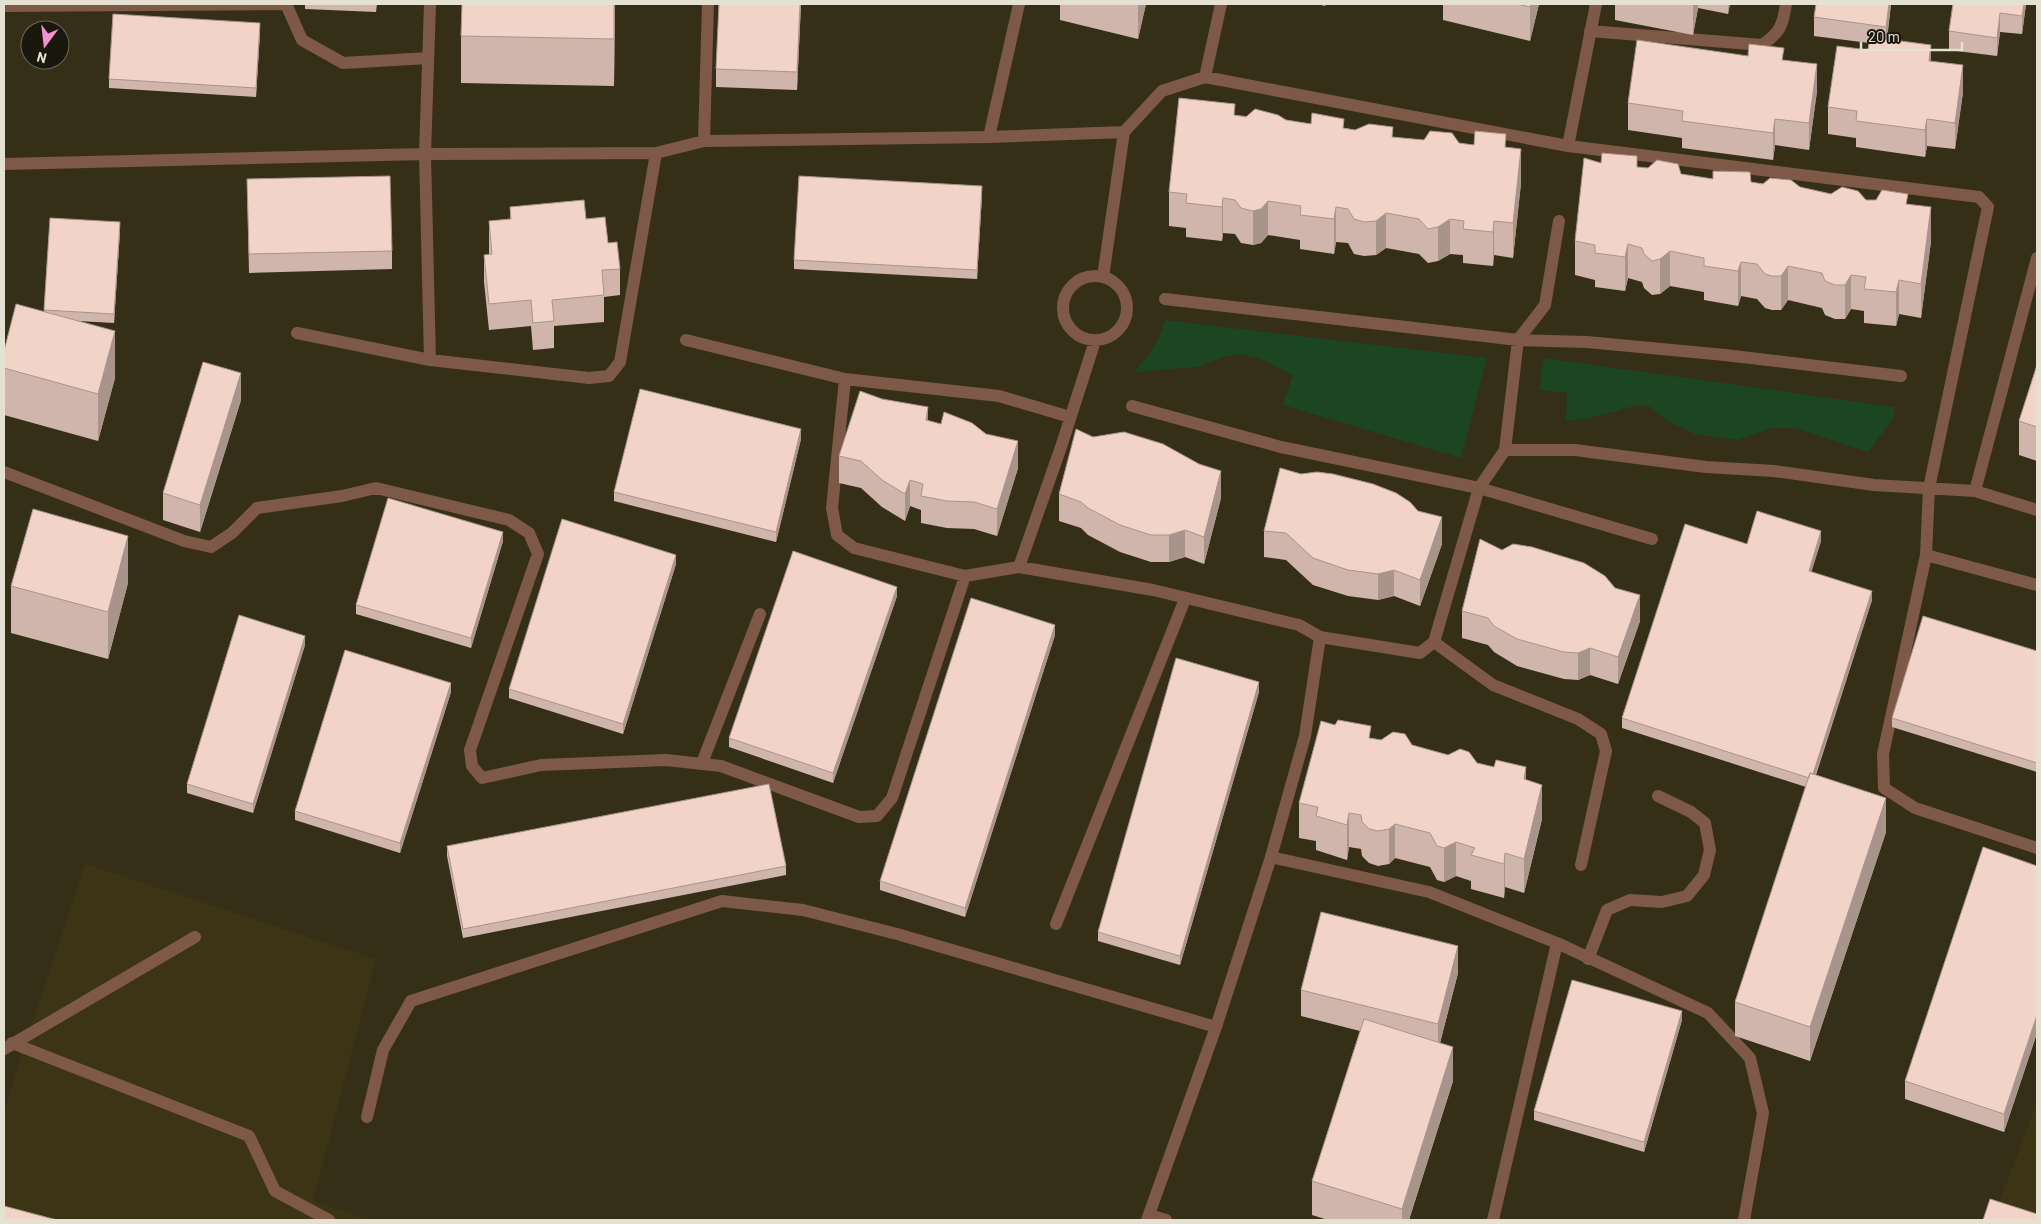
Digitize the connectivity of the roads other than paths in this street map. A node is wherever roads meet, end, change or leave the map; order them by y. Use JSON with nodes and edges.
{"nodes":[{"id":1,"x":286,"y":4,"type":"edge"},
{"id":2,"x":430,"y":4,"type":"edge"},
{"id":3,"x":708,"y":4,"type":"edge"},
{"id":4,"x":1019,"y":4,"type":"edge"},
{"id":5,"x":1221,"y":4,"type":"edge"},
{"id":6,"x":1596,"y":4,"type":"edge"},
{"id":7,"x":1786,"y":4,"type":"edge"},
{"id":8,"x":4,"y":6,"type":"edge"},
{"id":9,"x":1590,"y":31,"type":"junction"},
{"id":10,"x":428,"y":58,"type":"junction"},
{"id":11,"x":1206,"y":77,"type":"junction"},
{"id":12,"x":1124,"y":132,"type":"junction"},
{"id":13,"x":989,"y":137,"type":"junction"},
{"id":14,"x":704,"y":141,"type":"junction"},
{"id":15,"x":1568,"y":146,"type":"junction"},
{"id":16,"x":656,"y":153,"type":"junction"},
{"id":17,"x":425,"y":154,"type":"junction"},
{"id":18,"x":4,"y":164,"type":"edge"},
{"id":19,"x":1558,"y":221,"type":"dead end"},
{"id":20,"x":2037,"y":258,"type":"edge"},
{"id":21,"x":1103,"y":276,"type":"junction"},
{"id":22,"x":1165,"y":299,"type":"dead end"},
{"id":23,"x":297,"y":333,"type":"dead end"},
{"id":24,"x":686,"y":340,"type":"dead end"},
{"id":25,"x":1518,"y":340,"type":"junction"},
{"id":26,"x":1095,"y":341,"type":"junction"},
{"id":27,"x":430,"y":360,"type":"junction"},
{"id":28,"x":1901,"y":376,"type":"dead end"},
{"id":29,"x":845,"y":379,"type":"junction"},
{"id":30,"x":1132,"y":406,"type":"dead end"},
{"id":31,"x":1070,"y":417,"type":"junction"},
{"id":32,"x":1506,"y":450,"type":"junction"},
{"id":33,"x":4,"y":472,"type":"edge"},
{"id":34,"x":1479,"y":488,"type":"junction"},
{"id":35,"x":1929,"y":488,"type":"junction"},
{"id":36,"x":1975,"y":491,"type":"junction"},
{"id":37,"x":2037,"y":510,"type":"edge"},
{"id":38,"x":1652,"y":538,"type":"dead end"},
{"id":39,"x":1926,"y":555,"type":"junction"},
{"id":40,"x":1019,"y":567,"type":"junction"},
{"id":41,"x":965,"y":576,"type":"junction"},
{"id":42,"x":2037,"y":585,"type":"edge"},
{"id":43,"x":1185,"y":599,"type":"junction"},
{"id":44,"x":760,"y":614,"type":"dead end"},
{"id":45,"x":1320,"y":638,"type":"junction"},
{"id":46,"x":1434,"y":642,"type":"junction"},
{"id":47,"x":702,"y":763,"type":"junction"},
{"id":48,"x":1658,"y":796,"type":"dead end"},
{"id":49,"x":2037,"y":848,"type":"edge"},
{"id":50,"x":1271,"y":857,"type":"junction"},
{"id":51,"x":1581,"y":865,"type":"dead end"},
{"id":52,"x":1056,"y":924,"type":"dead end"},
{"id":53,"x":195,"y":937,"type":"dead end"},
{"id":54,"x":1557,"y":944,"type":"junction"},
{"id":55,"x":1588,"y":959,"type":"junction"},
{"id":56,"x":1216,"y":1027,"type":"junction"},
{"id":57,"x":8,"y":1046,"type":"edge"},
{"id":58,"x":367,"y":1117,"type":"dead end"},
{"id":59,"x":1148,"y":1217,"type":"edge"},
{"id":60,"x":329,"y":1220,"type":"edge"},
{"id":61,"x":1166,"y":1220,"type":"edge"},
{"id":62,"x":1493,"y":1220,"type":"edge"},
{"id":63,"x":1744,"y":1220,"type":"edge"}],
"edges":[{"from":1,"to":8,"type":"street"},
{"from":1,"to":10,"type":"street"},
{"from":2,"to":10,"type":"street"},
{"from":3,"to":14,"type":"street"},
{"from":4,"to":13,"type":"street"},
{"from":5,"to":11,"type":"street"},
{"from":6,"to":9,"type":"street"},
{"from":7,"to":9,"type":"street"},
{"from":9,"to":15,"type":"street"},
{"from":10,"to":17,"type":"street"},
{"from":11,"to":12,"type":"street"},
{"from":11,"to":15,"type":"street"},
{"from":12,"to":13,"type":"street"},
{"from":12,"to":21,"type":"street"},
{"from":13,"to":14,"type":"street"},
{"from":14,"to":16,"type":"street"},
{"from":15,"to":35,"type":"street"},
{"from":16,"to":17,"type":"street"},
{"from":16,"to":27,"type":"street"},
{"from":17,"to":18,"type":"street"},
{"from":17,"to":27,"type":"street"},
{"from":19,"to":25,"type":"street"},
{"from":20,"to":36,"type":"street"},
{"from":21,"to":26,"type":"street"},
{"from":21,"to":26,"type":"street"},
{"from":22,"to":25,"type":"street"},
{"from":23,"to":27,"type":"street"},
{"from":24,"to":29,"type":"street"},
{"from":25,"to":28,"type":"street"},
{"from":25,"to":32,"type":"street"},
{"from":26,"to":31,"type":"street"},
{"from":29,"to":31,"type":"street"},
{"from":29,"to":41,"type":"street"},
{"from":30,"to":34,"type":"street"},
{"from":31,"to":40,"type":"street"},
{"from":32,"to":34,"type":"street"},
{"from":32,"to":35,"type":"street"},
{"from":33,"to":47,"type":"street"},
{"from":34,"to":38,"type":"street"},
{"from":34,"to":46,"type":"street"},
{"from":35,"to":36,"type":"street"},
{"from":35,"to":39,"type":"street"},
{"from":36,"to":37,"type":"street"},
{"from":39,"to":42,"type":"street"},
{"from":39,"to":49,"type":"street"},
{"from":40,"to":41,"type":"street"},
{"from":40,"to":43,"type":"street"},
{"from":41,"to":47,"type":"street"},
{"from":43,"to":45,"type":"street"},
{"from":43,"to":52,"type":"street"},
{"from":44,"to":47,"type":"street"},
{"from":45,"to":46,"type":"street"},
{"from":45,"to":50,"type":"street"},
{"from":46,"to":51,"type":"street"},
{"from":48,"to":55,"type":"street"},
{"from":50,"to":54,"type":"street"},
{"from":50,"to":56,"type":"street"},
{"from":53,"to":57,"type":"street"},
{"from":54,"to":55,"type":"street"},
{"from":54,"to":62,"type":"street"},
{"from":55,"to":63,"type":"street"},
{"from":56,"to":58,"type":"street"},
{"from":56,"to":59,"type":"street"},
{"from":57,"to":60,"type":"street"},
{"from":59,"to":61,"type":"street"}]}
